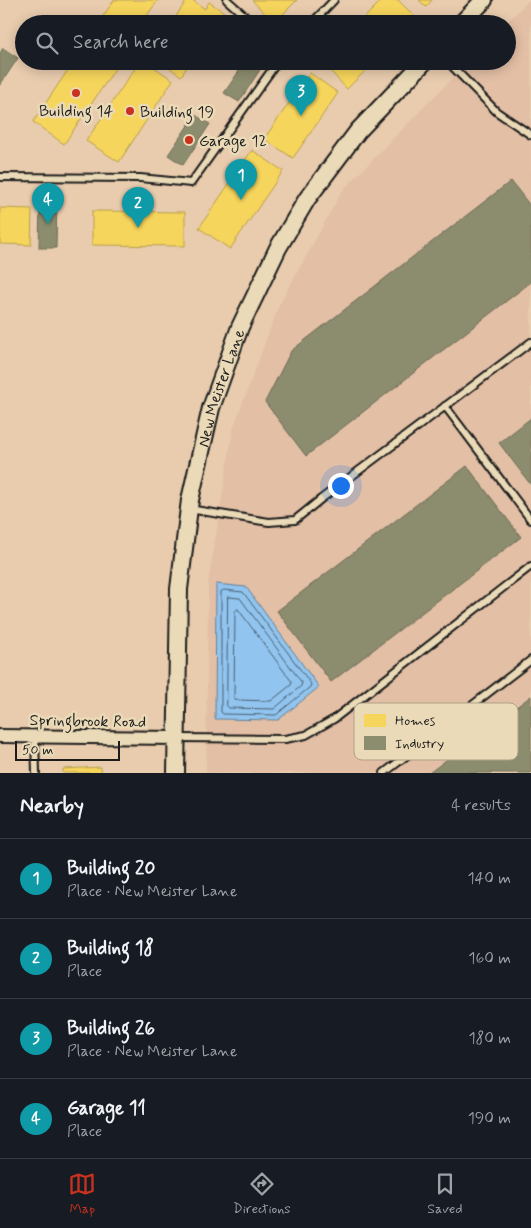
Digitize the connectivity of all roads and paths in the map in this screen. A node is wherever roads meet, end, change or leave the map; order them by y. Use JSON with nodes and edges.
{"nodes":[{"id":1,"x":227,"y":0,"type":"edge"},
{"id":2,"x":334,"y":0,"type":"edge"},
{"id":3,"x":484,"y":0,"type":"edge"},
{"id":4,"x":244,"y":15,"type":"edge"},
{"id":5,"x":320,"y":15,"type":"edge"},
{"id":6,"x":470,"y":15,"type":"edge"},
{"id":7,"x":272,"y":70,"type":"edge"},
{"id":8,"x":416,"y":70,"type":"edge"},
{"id":9,"x":456,"y":70,"type":"edge"},
{"id":10,"x":531,"y":135,"type":"edge"},
{"id":11,"x":0,"y":177,"type":"edge"},
{"id":12,"x":531,"y":342,"type":"edge"},
{"id":13,"x":445,"y":406,"type":"junction"},
{"id":14,"x":189,"y":509,"type":"junction"},
{"id":15,"x":531,"y":520,"type":"edge"},
{"id":16,"x":531,"y":566,"type":"edge"},
{"id":17,"x":531,"y":660,"type":"edge"},
{"id":18,"x":354,"y":703,"type":"edge"},
{"id":19,"x":355,"y":703,"type":"edge"},
{"id":20,"x":475,"y":703,"type":"edge"},
{"id":21,"x":0,"y":736,"type":"edge"},
{"id":22,"x":35,"y":736,"type":"junction"},
{"id":23,"x":176,"y":738,"type":"junction"},
{"id":24,"x":401,"y":760,"type":"edge"},
{"id":25,"x":36,"y":773,"type":"edge"},
{"id":26,"x":176,"y":773,"type":"edge"},
{"id":27,"x":384,"y":773,"type":"edge"}],
"edges":[{"from":1,"to":4,"type":"lane"},
{"from":2,"to":5,"type":"lane"},
{"from":3,"to":6,"type":"street"},
{"from":7,"to":11,"type":"lane"},
{"from":8,"to":14,"type":"street","name":"New Meister Lane"},
{"from":9,"to":10,"type":"lane"},
{"from":12,"to":13,"type":"lane"},
{"from":13,"to":14,"type":"lane"},
{"from":13,"to":15,"type":"lane"},
{"from":14,"to":23,"type":"street","name":"New Meister Lane"},
{"from":16,"to":19,"type":"lane"},
{"from":17,"to":20,"type":"lane"},
{"from":18,"to":23,"type":"lane"},
{"from":21,"to":22,"type":"street","name":"Springbrook Road"},
{"from":22,"to":23,"type":"street","name":"Springbrook Road"},
{"from":22,"to":25,"type":"lane"},
{"from":23,"to":26,"type":"street","name":"New Meister Lane"},
{"from":24,"to":27,"type":"lane"}]}
